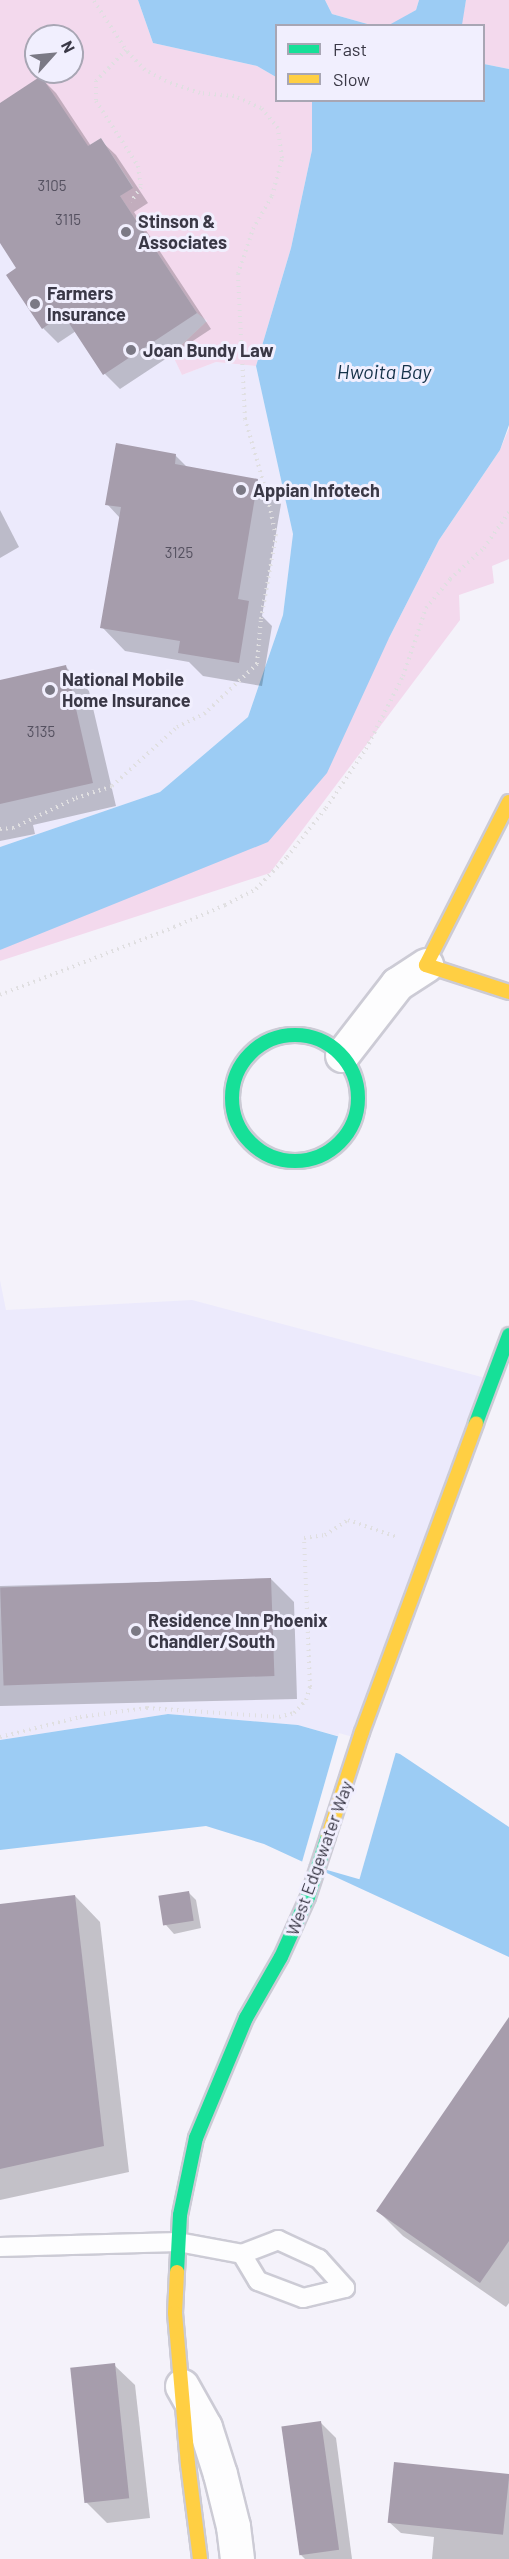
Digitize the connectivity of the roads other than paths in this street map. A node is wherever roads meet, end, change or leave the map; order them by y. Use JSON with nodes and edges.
{"nodes":[{"id":1,"x":509,"y":802,"type":"edge"},
{"id":2,"x":426,"y":964,"type":"junction"},
{"id":3,"x":509,"y":992,"type":"edge"},
{"id":4,"x":342,"y":1055,"type":"junction"},
{"id":5,"x":509,"y":1335,"type":"edge"},
{"id":6,"x":178,"y":2242,"type":"junction"},
{"id":7,"x":0,"y":2247,"type":"edge"},
{"id":8,"x":242,"y":2254,"type":"junction"},
{"id":9,"x":182,"y":2386,"type":"junction"},
{"id":10,"x":200,"y":2559,"type":"edge"},
{"id":11,"x":237,"y":2559,"type":"edge"}],
"edges":[{"from":1,"to":2,"type":"street"},
{"from":2,"to":3,"type":"street"},
{"from":2,"to":4,"type":"street"},
{"from":4,"to":4,"type":"street"},
{"from":5,"to":6,"type":"street","name":"West Edgewater Way"},
{"from":6,"to":7,"type":"lane"},
{"from":6,"to":8,"type":"lane"},
{"from":6,"to":9,"type":"street","name":"West Edgewater Way"},
{"from":8,"to":8,"type":"lane"},
{"from":9,"to":10,"type":"street","name":"West Edgewater Way"},
{"from":9,"to":11,"type":"street","name":"West Edgewater Way"}]}
